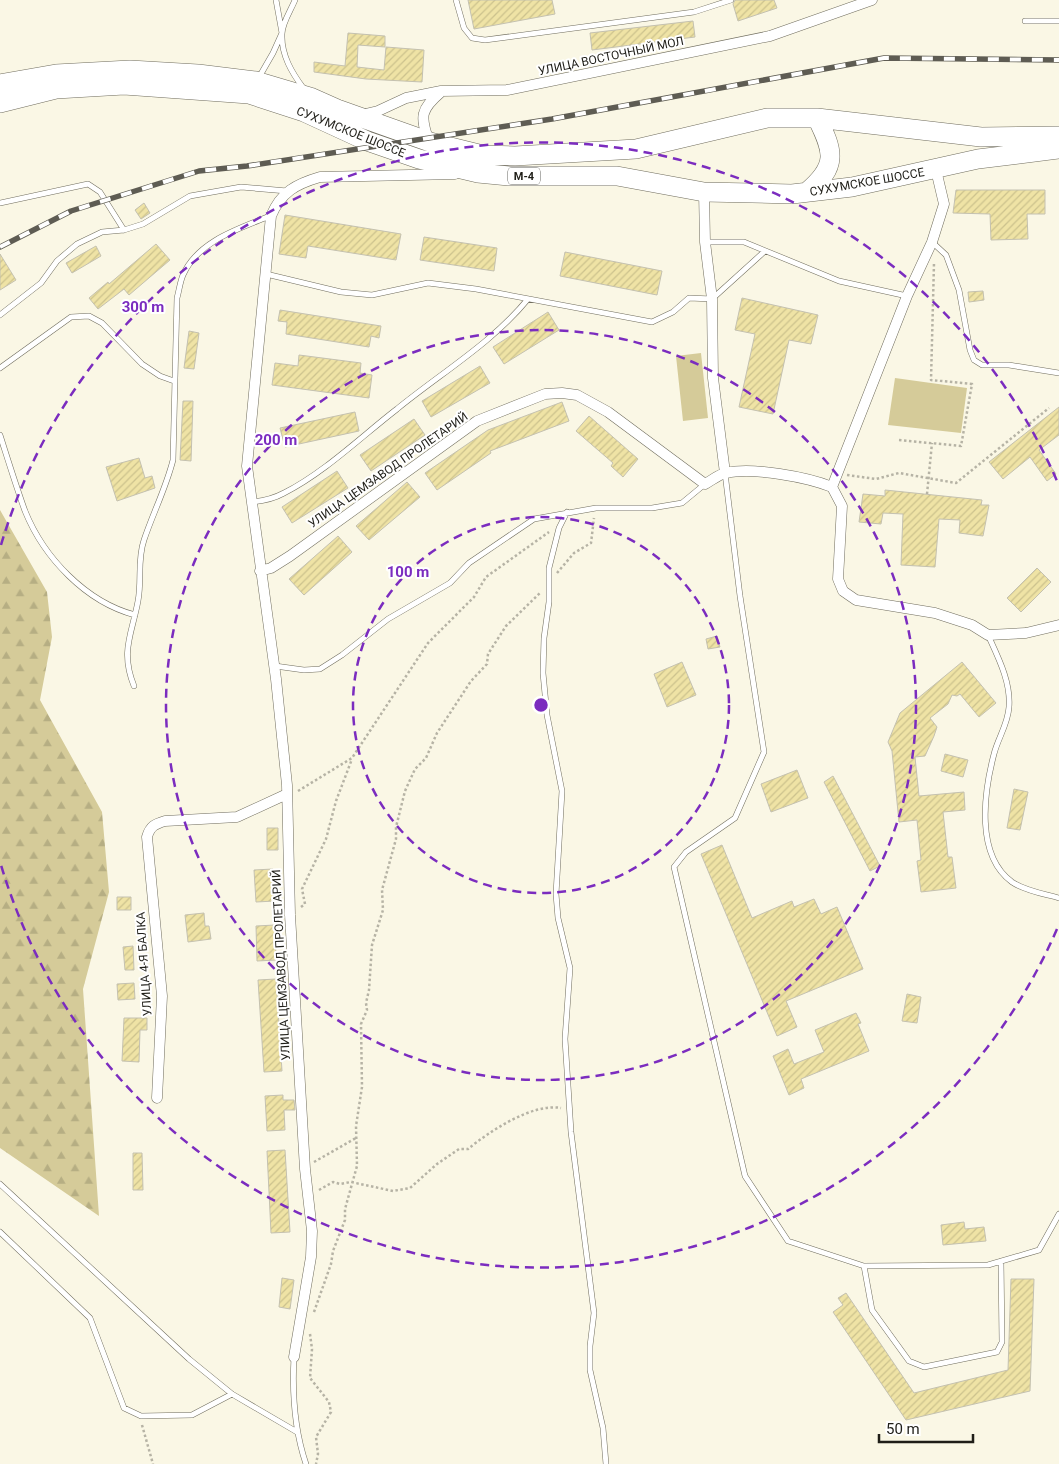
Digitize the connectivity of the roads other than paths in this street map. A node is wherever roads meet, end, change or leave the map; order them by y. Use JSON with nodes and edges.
{"nodes":[{"id":1,"x":276,"y":0,"type":"edge"},
{"id":2,"x":295,"y":0,"type":"edge"},
{"id":3,"x":456,"y":0,"type":"edge"},
{"id":4,"x":731,"y":0,"type":"edge"},
{"id":5,"x":872,"y":0,"type":"edge"},
{"id":6,"x":1025,"y":21,"type":"dead end"},
{"id":7,"x":1059,"y":21,"type":"edge"},
{"id":8,"x":282,"y":33,"type":"junction"},
{"id":9,"x":256,"y":81,"type":"junction"},
{"id":10,"x":0,"y":84,"type":"edge"},
{"id":11,"x":441,"y":91,"type":"junction"},
{"id":12,"x":310,"y":97,"type":"junction"},
{"id":13,"x":0,"y":103,"type":"edge"},
{"id":14,"x":352,"y":115,"type":"junction"},
{"id":15,"x":817,"y":118,"type":"junction"},
{"id":16,"x":1059,"y":136,"type":"edge"},
{"id":17,"x":430,"y":142,"type":"junction"},
{"id":18,"x":1059,"y":149,"type":"edge"},
{"id":19,"x":936,"y":170,"type":"junction"},
{"id":20,"x":478,"y":173,"type":"junction"},
{"id":21,"x":287,"y":191,"type":"junction"},
{"id":22,"x":704,"y":192,"type":"junction"},
{"id":23,"x":807,"y":192,"type":"junction"},
{"id":24,"x":0,"y":203,"type":"edge"},
{"id":25,"x":271,"y":216,"type":"junction"},
{"id":26,"x":124,"y":230,"type":"junction"},
{"id":27,"x":705,"y":242,"type":"junction"},
{"id":28,"x":932,"y":242,"type":"junction"},
{"id":29,"x":765,"y":251,"type":"junction"},
{"id":30,"x":266,"y":274,"type":"junction"},
{"id":31,"x":907,"y":296,"type":"junction"},
{"id":32,"x":528,"y":299,"type":"junction"},
{"id":33,"x":712,"y":299,"type":"junction"},
{"id":34,"x":0,"y":315,"type":"edge"},
{"id":35,"x":0,"y":368,"type":"edge"},
{"id":36,"x":1059,"y":373,"type":"edge"},
{"id":37,"x":174,"y":381,"type":"junction"},
{"id":38,"x":0,"y":435,"type":"edge"},
{"id":39,"x":725,"y":473,"type":"junction"},
{"id":40,"x":705,"y":484,"type":"junction"},
{"id":41,"x":832,"y":487,"type":"junction"},
{"id":42,"x":250,"y":502,"type":"junction"},
{"id":43,"x":567,"y":512,"type":"junction"},
{"id":44,"x":260,"y":571,"type":"junction"},
{"id":45,"x":135,"y":615,"type":"junction"},
{"id":46,"x":1059,"y":625,"type":"edge"},
{"id":47,"x":988,"y":635,"type":"junction"},
{"id":48,"x":274,"y":666,"type":"junction"},
{"id":49,"x":134,"y":686,"type":"dead end"},
{"id":50,"x":287,"y":795,"type":"junction"},
{"id":51,"x":1059,"y":898,"type":"edge"},
{"id":52,"x":157,"y":1098,"type":"dead end"},
{"id":53,"x":0,"y":1184,"type":"edge"},
{"id":54,"x":1059,"y":1214,"type":"edge"},
{"id":55,"x":0,"y":1232,"type":"edge"},
{"id":56,"x":1001,"y":1261,"type":"junction"},
{"id":57,"x":864,"y":1266,"type":"junction"},
{"id":58,"x":294,"y":1357,"type":"joint"},
{"id":59,"x":232,"y":1394,"type":"junction"},
{"id":60,"x":297,"y":1432,"type":"junction"},
{"id":61,"x":306,"y":1464,"type":"edge"},
{"id":62,"x":606,"y":1464,"type":"edge"}],
"edges":[{"from":1,"to":8,"type":"lane"},
{"from":2,"to":8,"type":"lane"},
{"from":3,"to":4,"type":"lane"},
{"from":5,"to":11,"type":"street","name":"УЛИЦА ВОСТОЧНЫЙ МОЛ"},
{"from":6,"to":7,"type":"lane"},
{"from":8,"to":9,"type":"lane"},
{"from":8,"to":12,"type":"lane"},
{"from":9,"to":10,"type":"highway","name":"СУХУМСКОЕ ШОССЕ","number":"М-4"},
{"from":9,"to":12,"type":"highway","name":"СУХУМСКОЕ ШОССЕ","number":"М-4"},
{"from":11,"to":14,"type":"street","name":"УЛИЦА ВОСТОЧНЫЙ МОЛ"},
{"from":11,"to":17,"type":"street"},
{"from":12,"to":14,"type":"highway","name":"СУХУМСКОЕ ШОССЕ","number":"М-4"},
{"from":13,"to":20,"type":"highway","name":"СУХУМСКОЕ ШОССЕ","number":"М-4"},
{"from":14,"to":17,"type":"highway","name":"СУХУМСКОЕ ШОССЕ","number":"М-4"},
{"from":15,"to":16,"type":"highway","name":"СУХУМСКОЕ ШОССЕ","number":"М-4"},
{"from":15,"to":17,"type":"highway","name":"СУХУМСКОЕ ШОССЕ","number":"М-4"},
{"from":15,"to":23,"type":"highway"},
{"from":18,"to":19,"type":"highway","name":"СУХУМСКОЕ ШОССЕ","number":"М-4"},
{"from":19,"to":23,"type":"highway","name":"СУХУМСКОЕ ШОССЕ","number":"М-4"},
{"from":19,"to":28,"type":"street"},
{"from":20,"to":21,"type":"street"},
{"from":20,"to":22,"type":"highway","name":"СУХУМСКОЕ ШОССЕ","number":"М-4"},
{"from":21,"to":25,"type":"street","name":"УЛИЦА ЦЕМЗАВОД ПРОЛЕТАРИЙ"},
{"from":21,"to":26,"type":"lane"},
{"from":22,"to":23,"type":"highway","name":"СУХУМСКОЕ ШОССЕ","number":"М-4"},
{"from":22,"to":27,"type":"street"},
{"from":24,"to":26,"type":"lane"},
{"from":25,"to":30,"type":"street","name":"УЛИЦА ЦЕМЗАВОД ПРОЛЕТАРИЙ"},
{"from":25,"to":37,"type":"lane"},
{"from":26,"to":34,"type":"lane"},
{"from":27,"to":29,"type":"lane"},
{"from":27,"to":33,"type":"street"},
{"from":28,"to":31,"type":"street"},
{"from":28,"to":36,"type":"lane"},
{"from":29,"to":31,"type":"lane"},
{"from":29,"to":33,"type":"lane"},
{"from":30,"to":32,"type":"lane"},
{"from":30,"to":42,"type":"street","name":"УЛИЦА ЦЕМЗАВОД ПРОЛЕТАРИЙ"},
{"from":31,"to":41,"type":"street"},
{"from":32,"to":33,"type":"lane"},
{"from":32,"to":42,"type":"lane"},
{"from":33,"to":39,"type":"street"},
{"from":35,"to":37,"type":"lane"},
{"from":37,"to":45,"type":"lane"},
{"from":38,"to":45,"type":"lane"},
{"from":39,"to":40,"type":"street"},
{"from":39,"to":41,"type":"street"},
{"from":39,"to":57,"type":"lane"},
{"from":40,"to":43,"type":"lane"},
{"from":40,"to":44,"type":"street","name":"УЛИЦА ЦЕМЗАВОД ПРОЛЕТАРИЙ"},
{"from":41,"to":47,"type":"street"},
{"from":42,"to":44,"type":"street","name":"УЛИЦА ЦЕМЗАВОД ПРОЛЕТАРИЙ"},
{"from":43,"to":48,"type":"lane"},
{"from":43,"to":62,"type":"lane"},
{"from":44,"to":48,"type":"street","name":"УЛИЦА ЦЕМЗАВОД ПРОЛЕТАРИЙ"},
{"from":45,"to":49,"type":"lane"},
{"from":46,"to":47,"type":"street"},
{"from":47,"to":51,"type":"lane"},
{"from":48,"to":50,"type":"street","name":"УЛИЦА ЦЕМЗАВОД ПРОЛЕТАРИЙ"},
{"from":50,"to":52,"type":"street","name":"УЛИЦА 4-Я БАЛКА"},
{"from":50,"to":58,"type":"street","name":"УЛИЦА ЦЕМЗАВОД ПРОЛЕТАРИЙ"},
{"from":53,"to":59,"type":"lane"},
{"from":54,"to":56,"type":"lane"},
{"from":55,"to":59,"type":"lane"},
{"from":56,"to":57,"type":"lane"},
{"from":56,"to":57,"type":"lane"},
{"from":58,"to":60,"type":"lane"},
{"from":59,"to":60,"type":"lane"},
{"from":60,"to":61,"type":"lane"}]}
